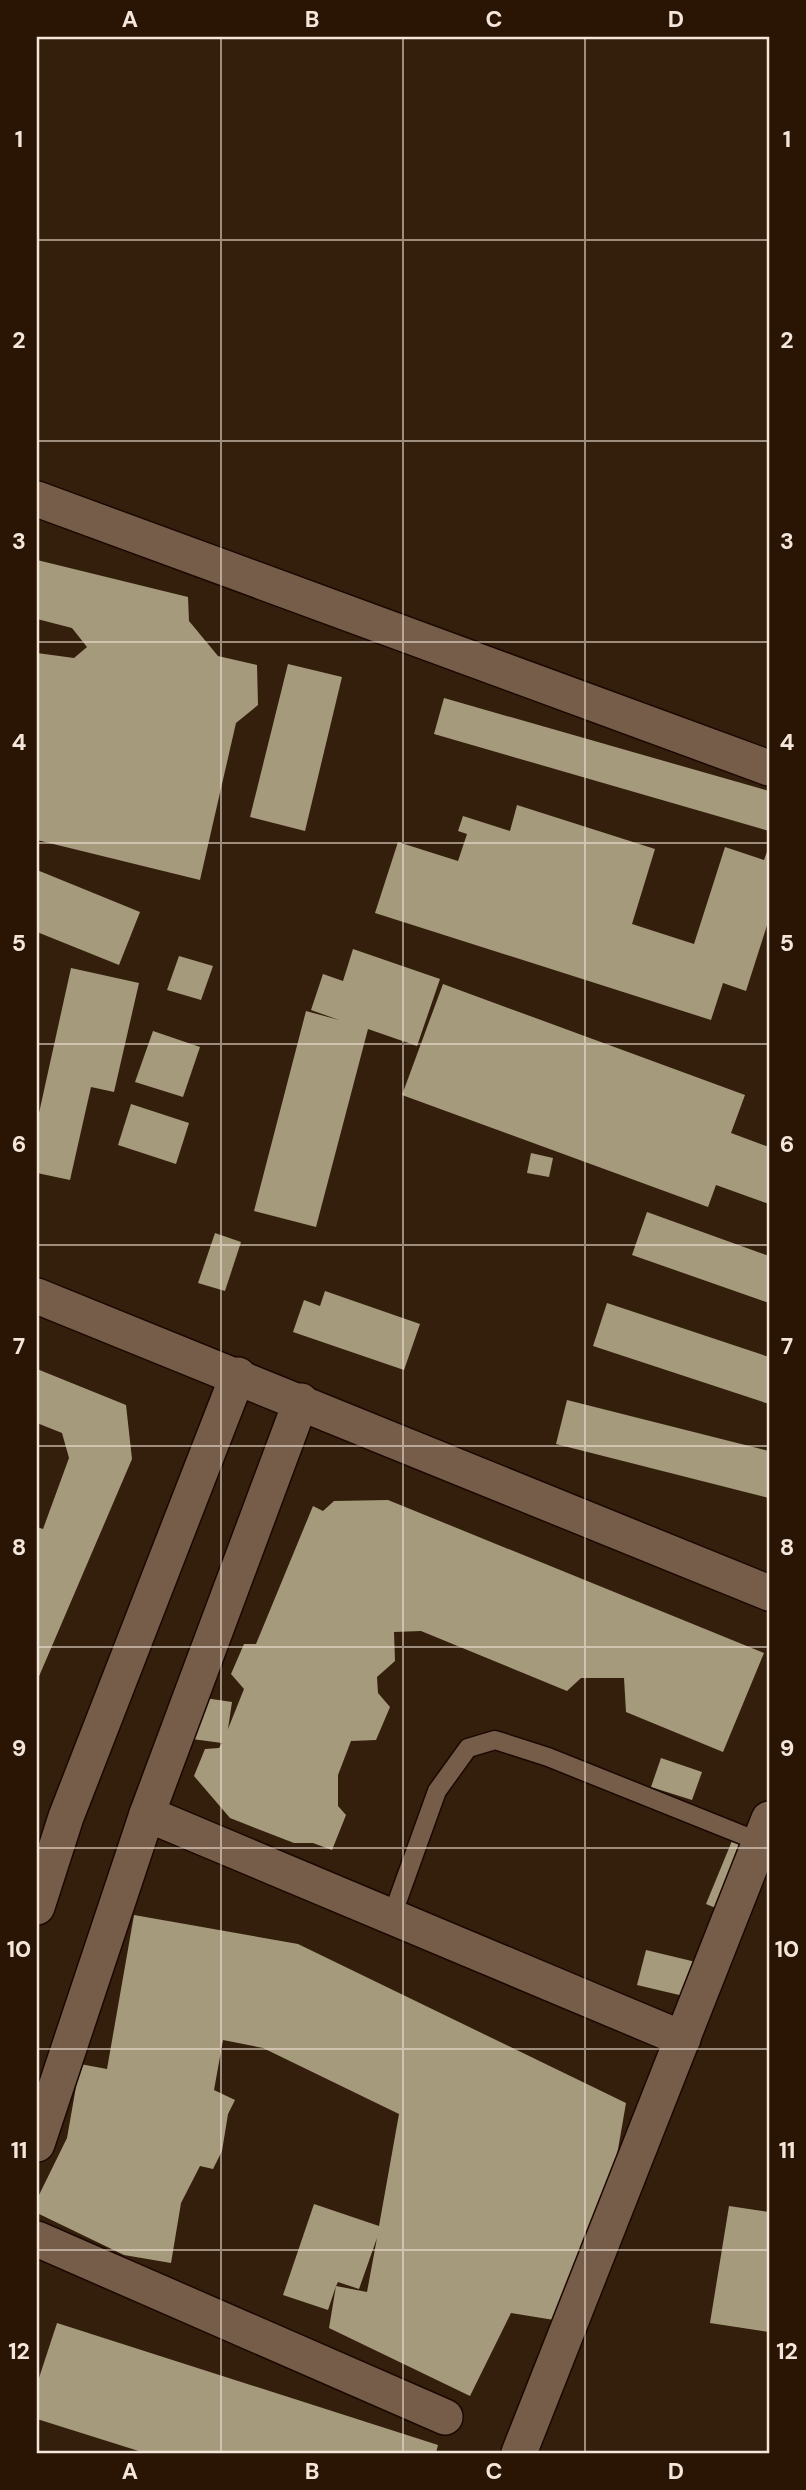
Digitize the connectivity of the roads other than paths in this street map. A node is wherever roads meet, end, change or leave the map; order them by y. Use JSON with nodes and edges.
{"nodes":[{"id":1,"x":37,"y":499,"type":"edge"},
{"id":2,"x":769,"y":768,"type":"edge"},
{"id":3,"x":37,"y":1296,"type":"edge"},
{"id":4,"x":238,"y":1375,"type":"junction"},
{"id":5,"x":301,"y":1401,"type":"junction"},
{"id":6,"x":769,"y":1593,"type":"edge"},
{"id":7,"x":51,"y":1811,"type":"edge"},
{"id":8,"x":147,"y":1814,"type":"junction"},
{"id":9,"x":765,"y":1831,"type":"edge"},
{"id":10,"x":37,"y":1908,"type":"edge"},
{"id":11,"x":391,"y":1916,"type":"junction"},
{"id":12,"x":683,"y":2039,"type":"junction"},
{"id":13,"x":37,"y":2144,"type":"edge"},
{"id":14,"x":37,"y":2239,"type":"edge"},
{"id":15,"x":445,"y":2417,"type":"dead end"},
{"id":16,"x":519,"y":2453,"type":"edge"}],
"edges":[{"from":1,"to":2,"type":"street"},
{"from":3,"to":4,"type":"street"},
{"from":4,"to":5,"type":"street"},
{"from":4,"to":7,"type":"street"},
{"from":5,"to":6,"type":"street"},
{"from":5,"to":8,"type":"street"},
{"from":7,"to":10,"type":"street"},
{"from":8,"to":11,"type":"street"},
{"from":8,"to":13,"type":"street"},
{"from":9,"to":11,"type":"lane"},
{"from":9,"to":12,"type":"street"},
{"from":11,"to":12,"type":"street"},
{"from":12,"to":16,"type":"street"},
{"from":14,"to":15,"type":"street"}]}
